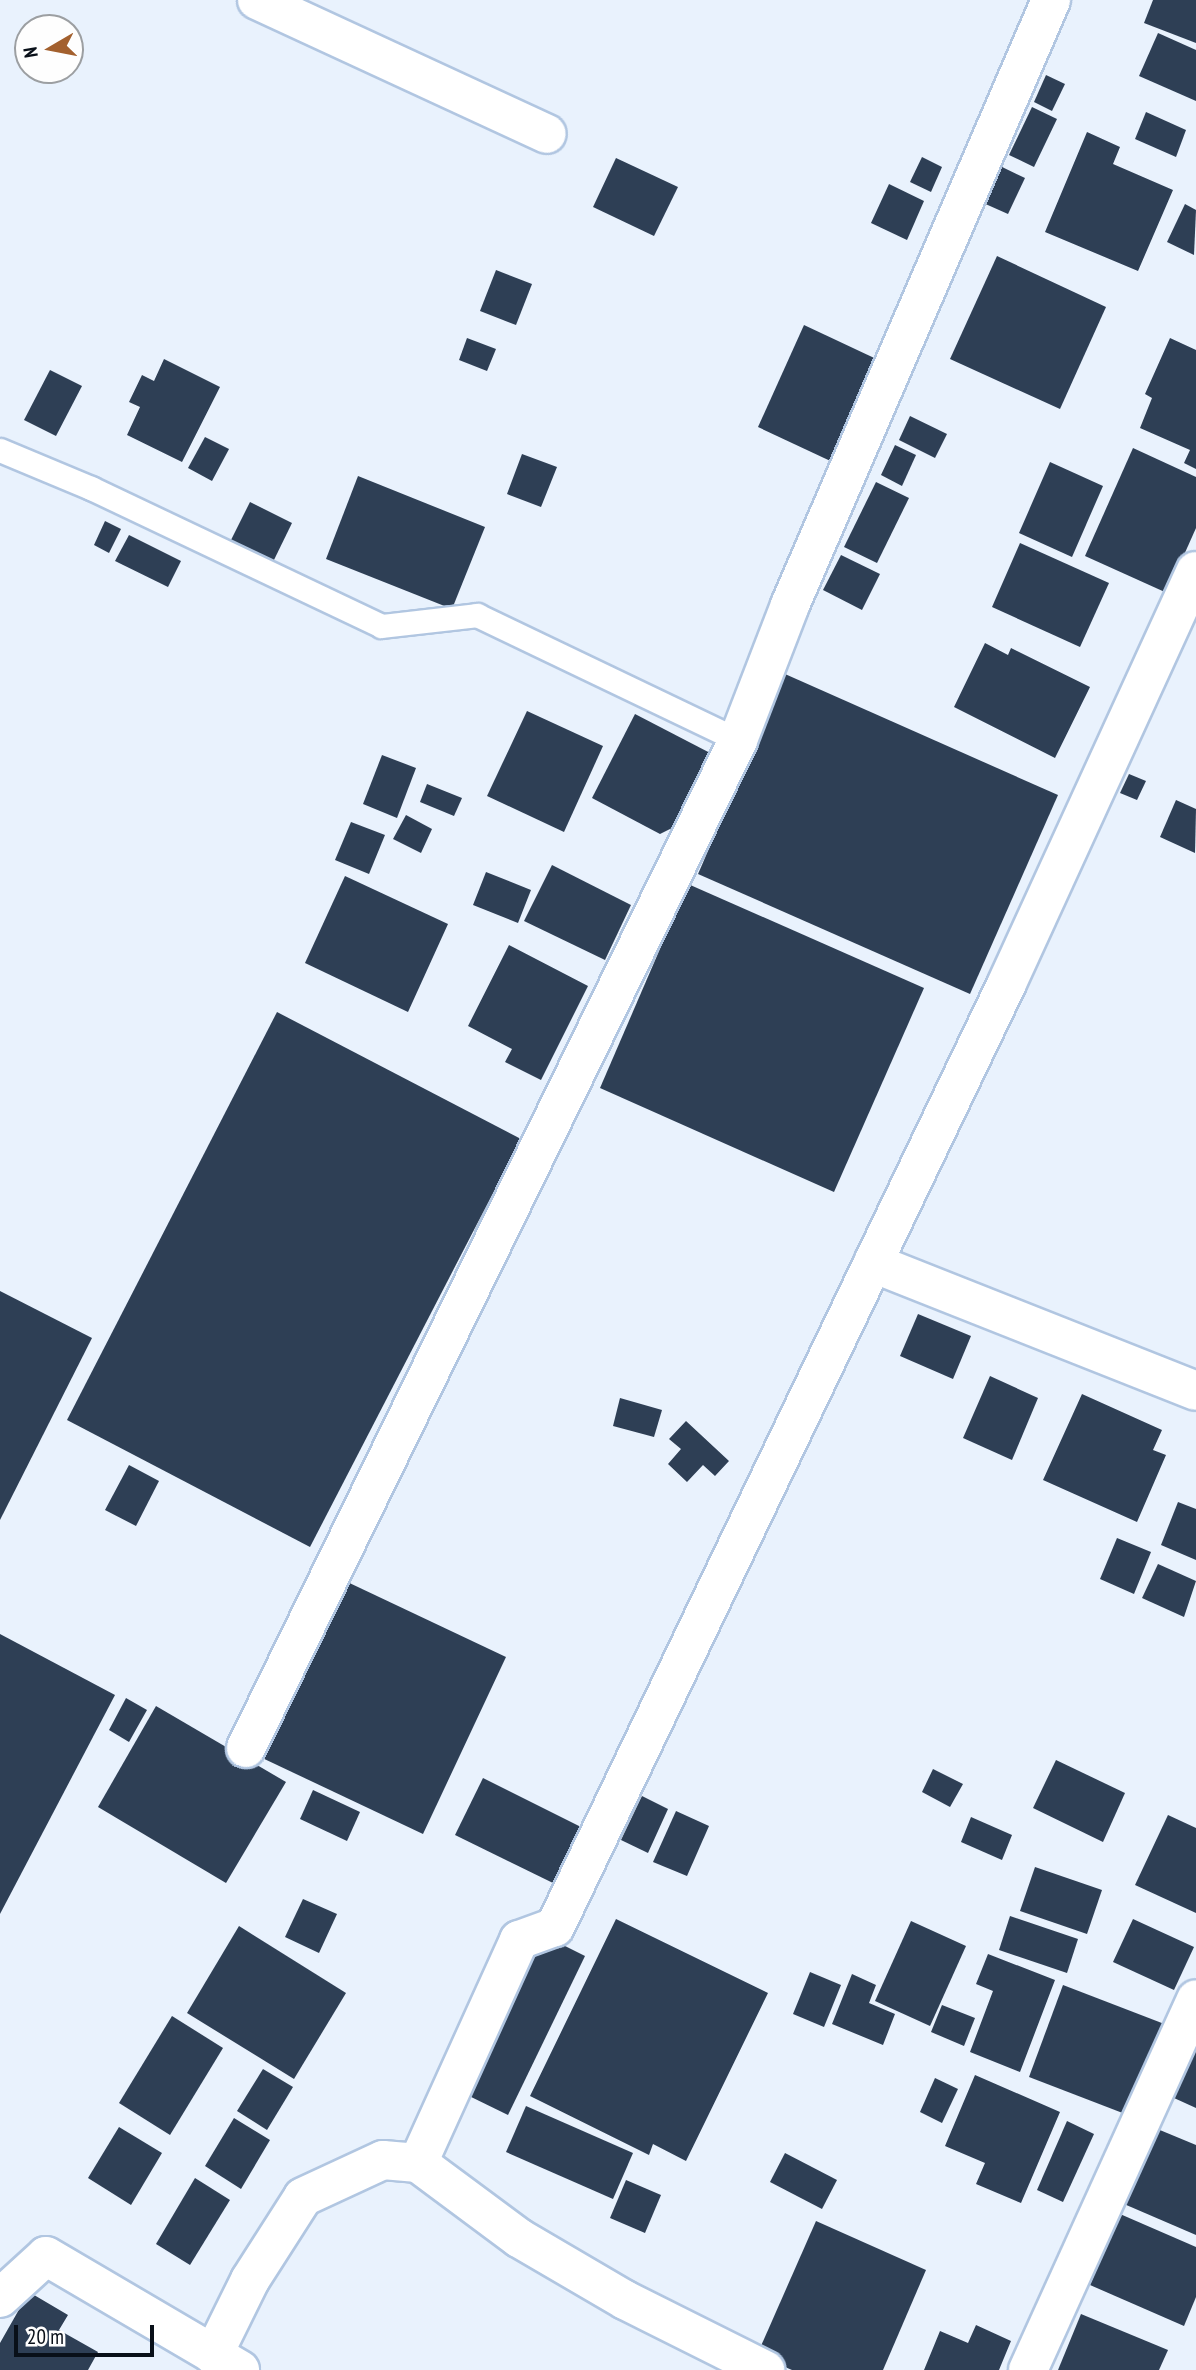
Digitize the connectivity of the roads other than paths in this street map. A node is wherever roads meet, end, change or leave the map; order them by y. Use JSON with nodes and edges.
{"nodes":[{"id":1,"x":1051,"y":0,"type":"edge"},
{"id":2,"x":277,"y":3,"type":"edge"},
{"id":3,"x":547,"y":134,"type":"dead end"},
{"id":4,"x":0,"y":450,"type":"edge"},
{"id":5,"x":1196,"y":571,"type":"edge"},
{"id":6,"x":738,"y":740,"type":"junction"},
{"id":7,"x":873,"y":1263,"type":"junction"},
{"id":8,"x":1196,"y":1391,"type":"edge"},
{"id":9,"x":246,"y":1748,"type":"dead end"},
{"id":10,"x":1196,"y":1998,"type":"edge"},
{"id":11,"x":418,"y":2163,"type":"junction"},
{"id":12,"x":0,"y":2298,"type":"edge"},
{"id":13,"x":226,"y":2363,"type":"edge"},
{"id":14,"x":765,"y":2370,"type":"edge"},
{"id":15,"x":1028,"y":2370,"type":"edge"}],
"edges":[{"from":1,"to":6,"type":"street"},
{"from":2,"to":3,"type":"street"},
{"from":4,"to":6,"type":"lane"},
{"from":5,"to":7,"type":"street"},
{"from":6,"to":9,"type":"street"},
{"from":7,"to":8,"type":"street"},
{"from":7,"to":11,"type":"street"},
{"from":10,"to":15,"type":"street"},
{"from":11,"to":13,"type":"street"},
{"from":11,"to":14,"type":"street"},
{"from":12,"to":13,"type":"street"}]}
